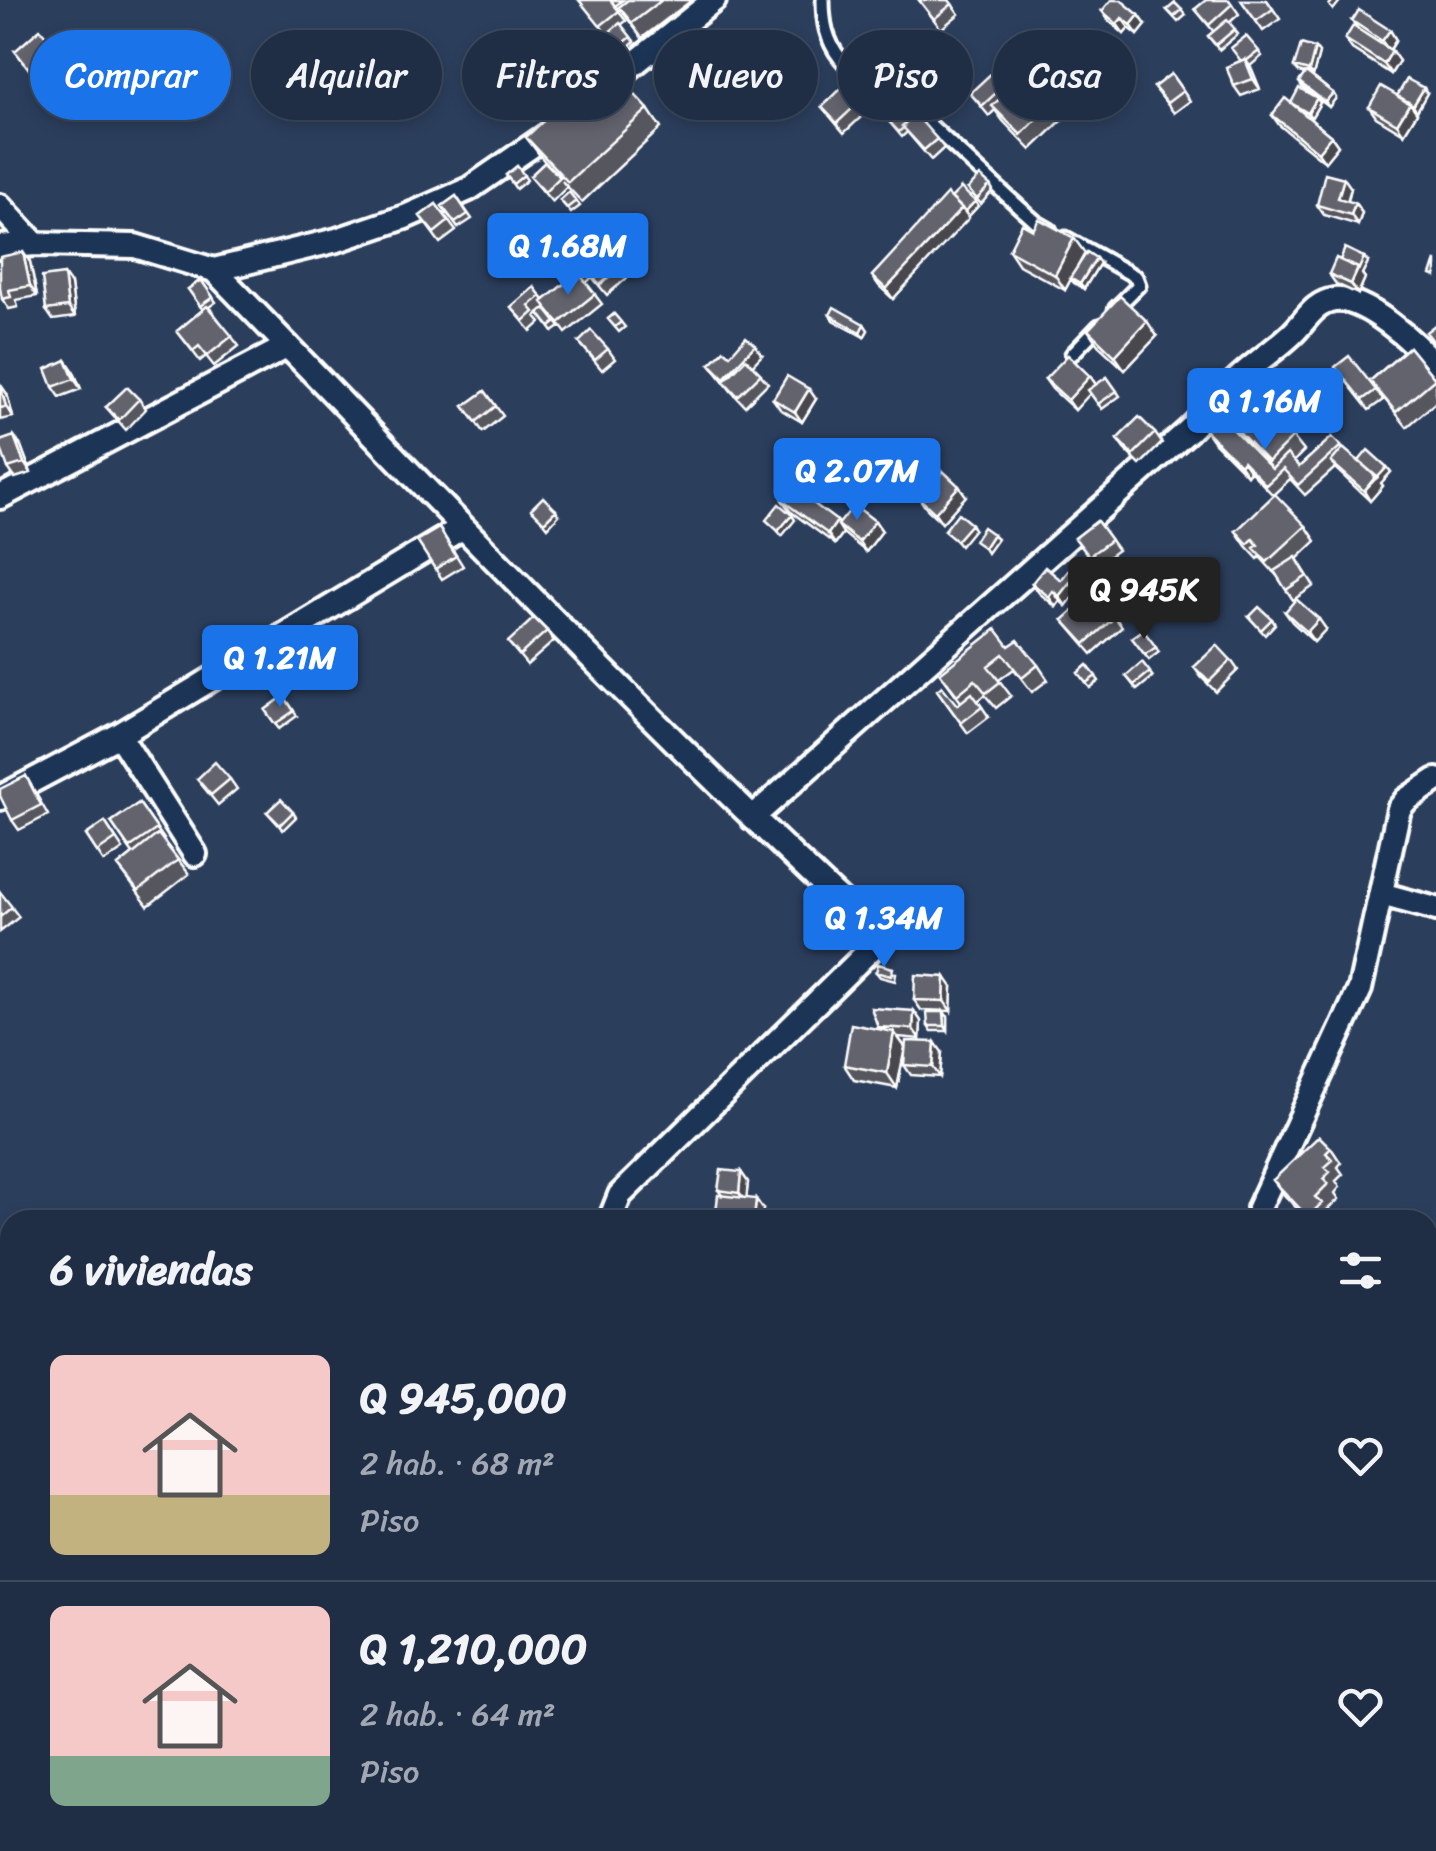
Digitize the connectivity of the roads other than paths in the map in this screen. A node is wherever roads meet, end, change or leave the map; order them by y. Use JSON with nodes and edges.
{"nodes":[{"id":1,"x":714,"y":0,"type":"edge"},
{"id":2,"x":823,"y":0,"type":"edge"},
{"id":3,"x":0,"y":206,"type":"edge"},
{"id":4,"x":35,"y":244,"type":"junction"},
{"id":5,"x":0,"y":247,"type":"edge"},
{"id":6,"x":214,"y":270,"type":"junction"},
{"id":7,"x":288,"y":346,"type":"junction"},
{"id":8,"x":1072,"y":354,"type":"edge"},
{"id":9,"x":1436,"y":367,"type":"edge"},
{"id":10,"x":1239,"y":378,"type":"junction"},
{"id":11,"x":1296,"y":421,"type":"dead end"},
{"id":12,"x":0,"y":497,"type":"edge"},
{"id":13,"x":463,"y":527,"type":"junction"},
{"id":14,"x":119,"y":735,"type":"junction"},
{"id":15,"x":1436,"y":780,"type":"edge"},
{"id":16,"x":0,"y":798,"type":"edge"},
{"id":17,"x":752,"y":818,"type":"junction"},
{"id":18,"x":195,"y":854,"type":"dead end"},
{"id":19,"x":1381,"y":894,"type":"junction"},
{"id":20,"x":1436,"y":909,"type":"edge"},
{"id":21,"x":614,"y":1210,"type":"edge"},
{"id":22,"x":1259,"y":1210,"type":"edge"}],
"edges":[{"from":1,"to":6,"type":"street"},
{"from":2,"to":8,"type":"lane"},
{"from":3,"to":4,"type":"street"},
{"from":4,"to":5,"type":"street"},
{"from":4,"to":6,"type":"street"},
{"from":6,"to":7,"type":"street"},
{"from":7,"to":12,"type":"street"},
{"from":7,"to":13,"type":"street"},
{"from":9,"to":10,"type":"street"},
{"from":10,"to":11,"type":"street"},
{"from":10,"to":17,"type":"street"},
{"from":13,"to":14,"type":"street"},
{"from":13,"to":17,"type":"street"},
{"from":14,"to":16,"type":"street"},
{"from":14,"to":18,"type":"street"},
{"from":15,"to":19,"type":"street"},
{"from":17,"to":21,"type":"street"},
{"from":19,"to":20,"type":"street"},
{"from":19,"to":22,"type":"street"}]}
